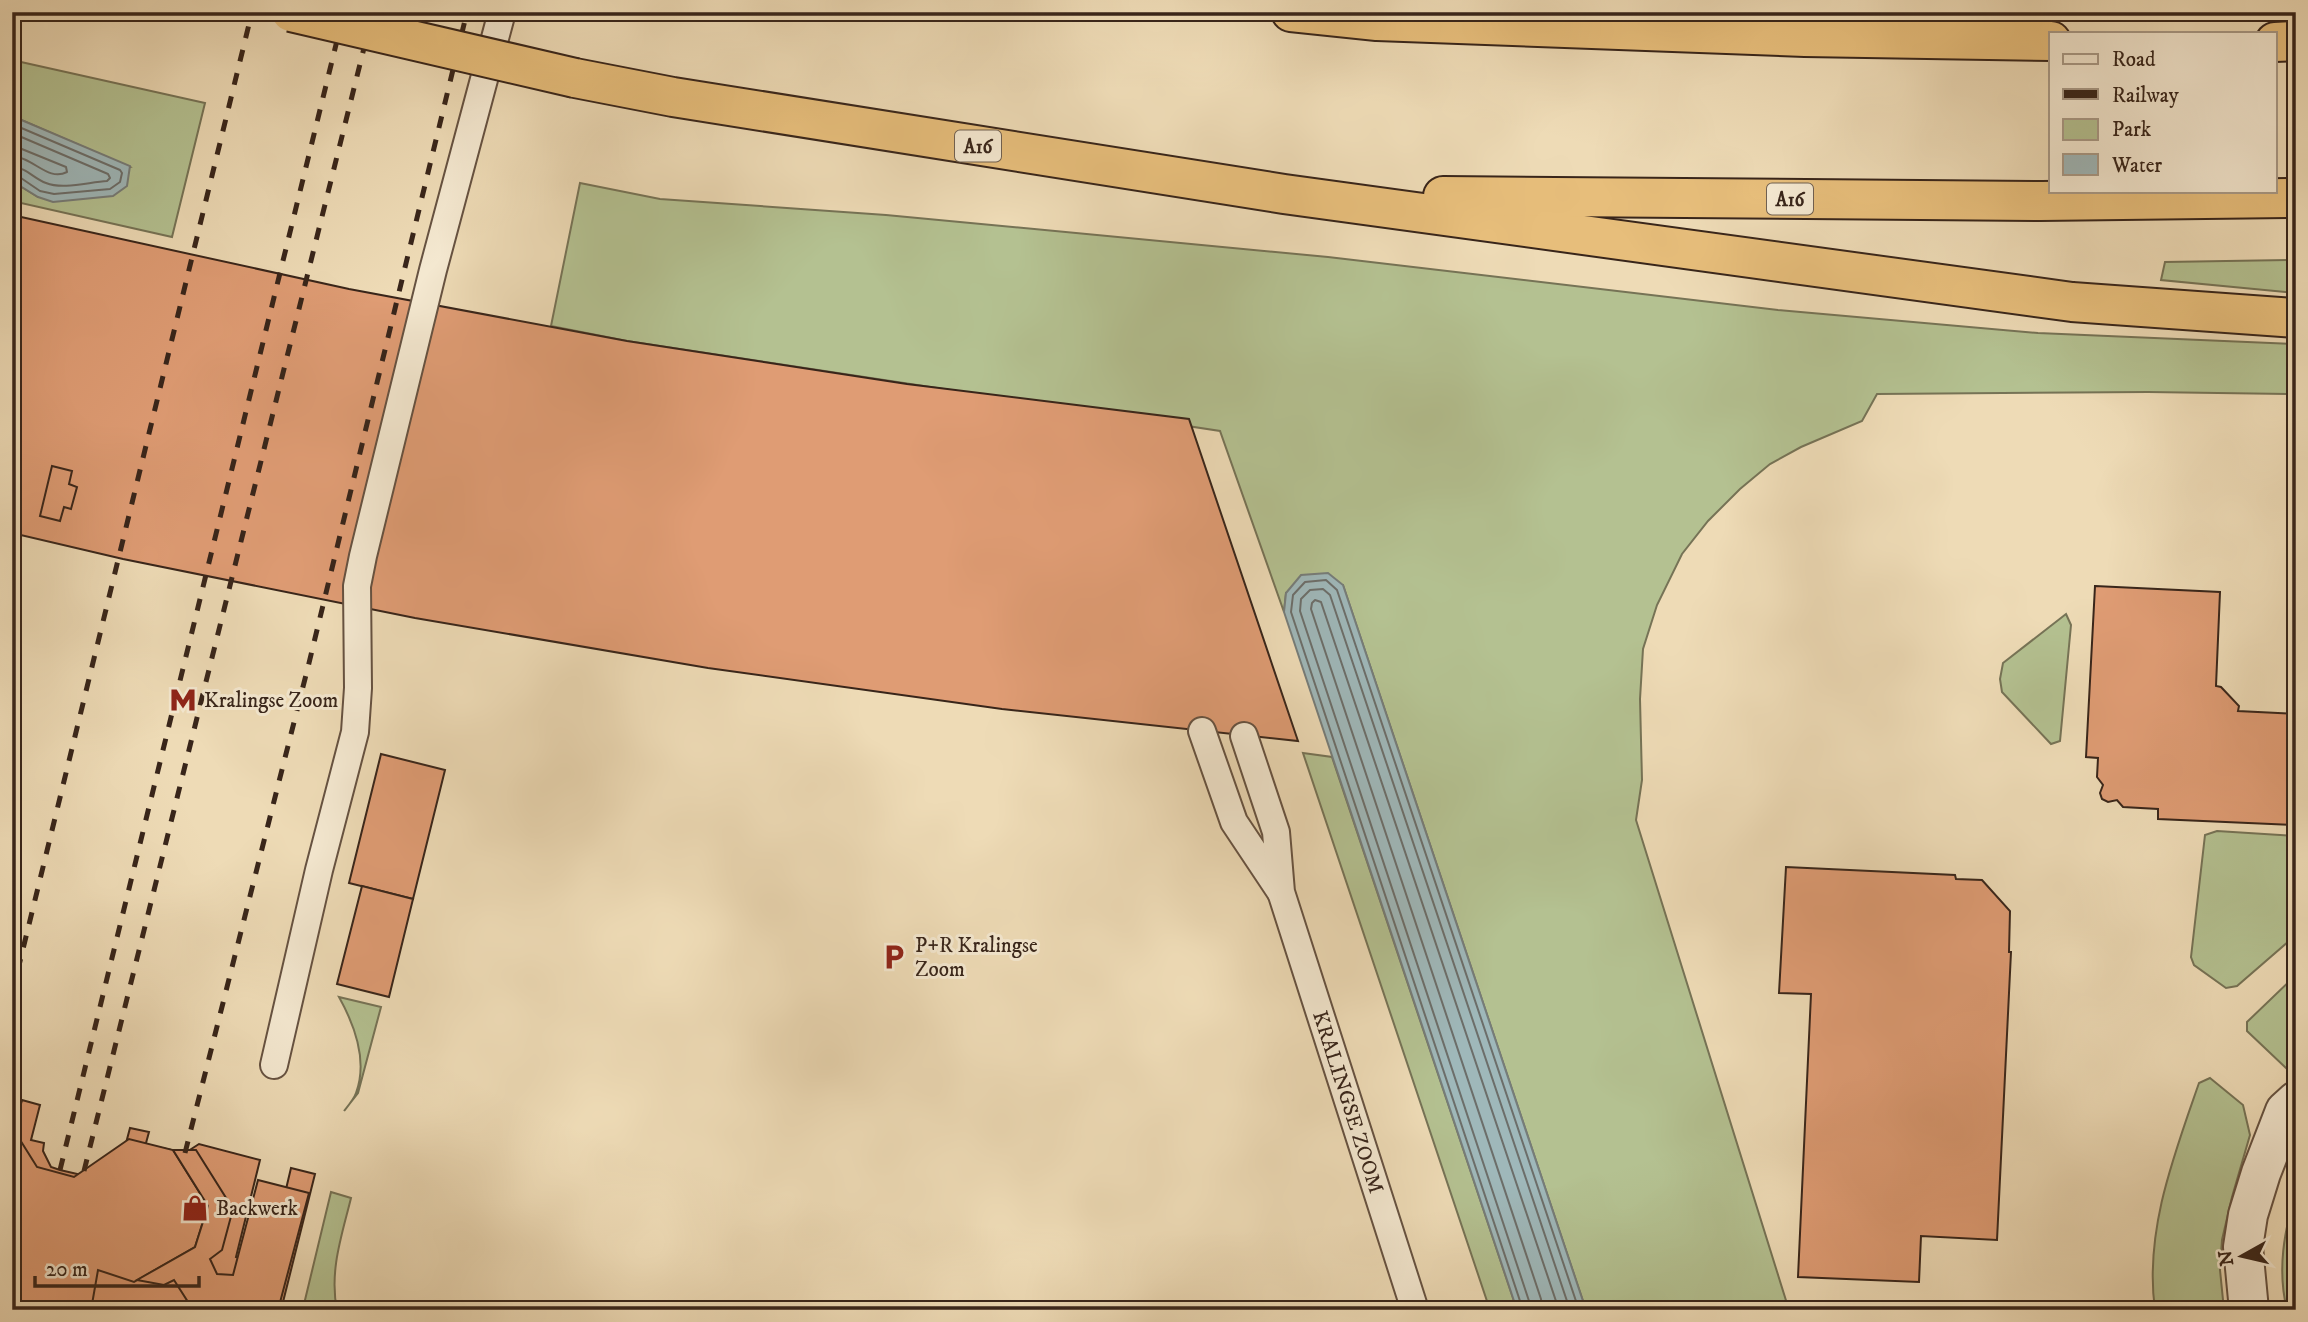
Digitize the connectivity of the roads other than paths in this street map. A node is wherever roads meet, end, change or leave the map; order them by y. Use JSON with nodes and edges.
{"nodes":[{"id":1,"x":291,"y":12,"type":"edge"},
{"id":2,"x":502,"y":12,"type":"edge"},
{"id":3,"x":1291,"y":12,"type":"edge"},
{"id":4,"x":2049,"y":41,"type":"edge"},
{"id":5,"x":2296,"y":41,"type":"edge"},
{"id":6,"x":2276,"y":42,"type":"edge"},
{"id":7,"x":1284,"y":194,"type":"junction"},
{"id":8,"x":2296,"y":198,"type":"edge"},
{"id":9,"x":2296,"y":318,"type":"edge"},
{"id":10,"x":1202,"y":731,"type":"dead end"},
{"id":11,"x":1244,"y":736,"type":"dead end"},
{"id":12,"x":1281,"y":892,"type":"junction"},
{"id":13,"x":274,"y":1065,"type":"dead end"},
{"id":14,"x":2296,"y":1101,"type":"edge"},
{"id":15,"x":1415,"y":1310,"type":"edge"},
{"id":16,"x":2249,"y":1310,"type":"edge"}],
"edges":[{"from":1,"to":7,"type":"highway","number":"A16","bridge":true},
{"from":2,"to":13,"type":"lane"},
{"from":3,"to":4,"type":"highway"},
{"from":5,"to":6,"type":"highway"},
{"from":7,"to":8,"type":"highway","number":"A16"},
{"from":7,"to":9,"type":"highway","number":"A16"},
{"from":10,"to":12,"type":"lane"},
{"from":11,"to":12,"type":"lane"},
{"from":12,"to":15,"type":"lane","name":"KRALINGSE ZOOM"},
{"from":14,"to":16,"type":"street"}]}
